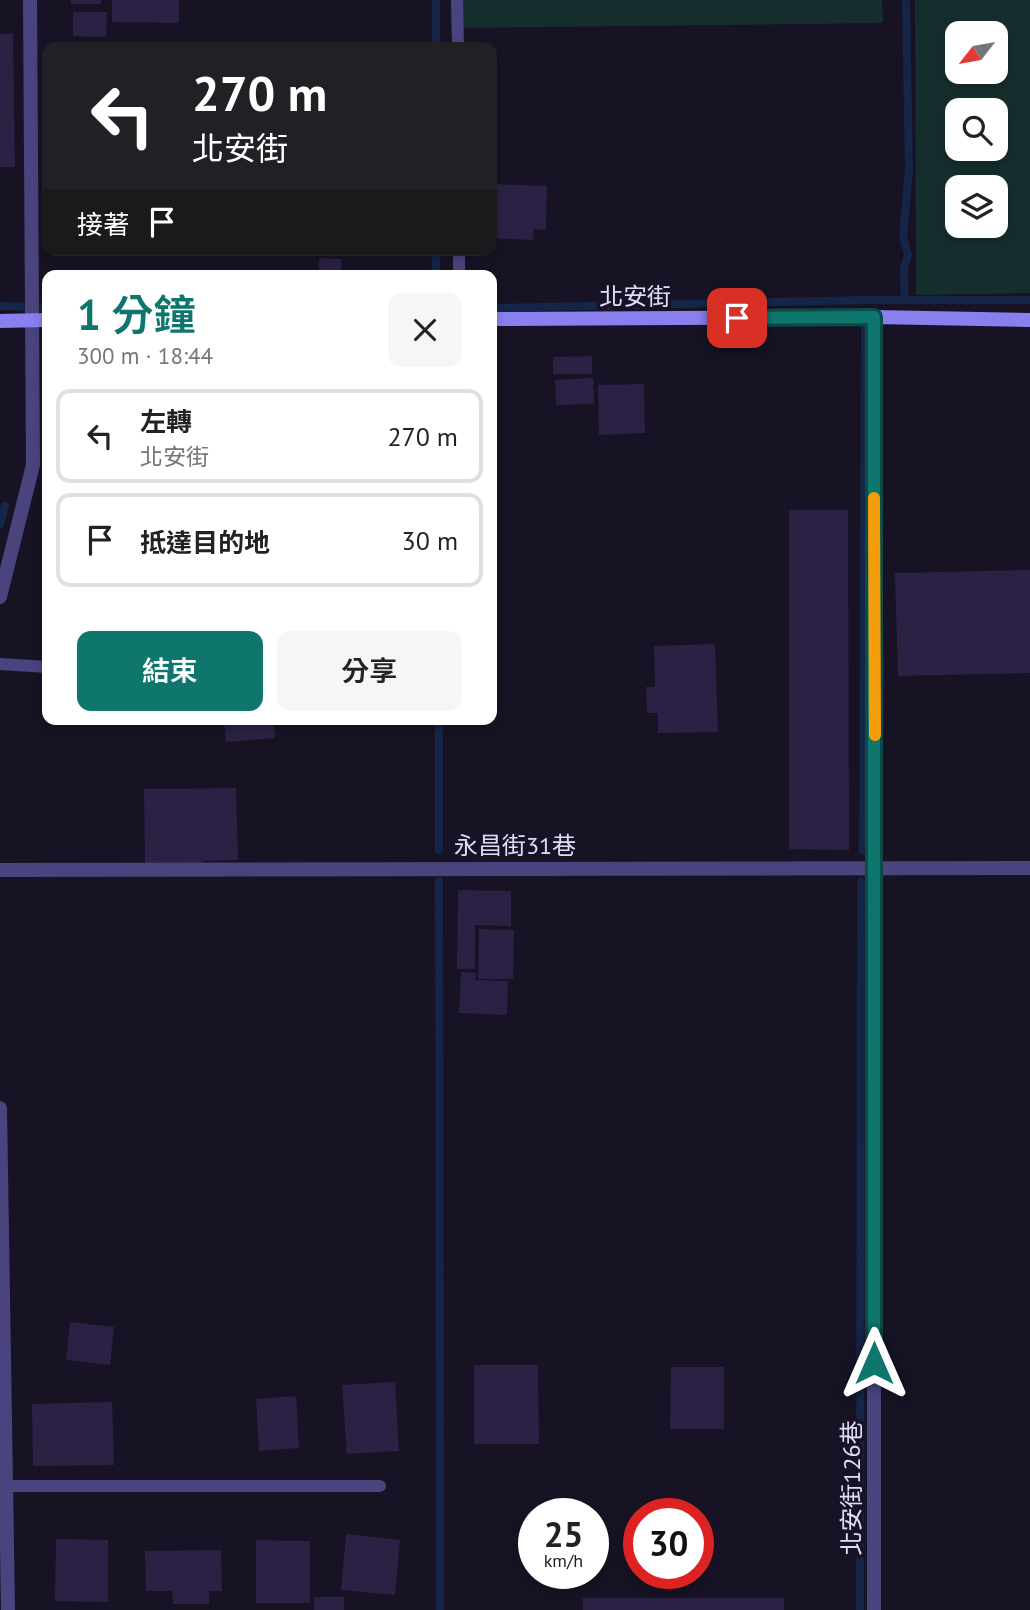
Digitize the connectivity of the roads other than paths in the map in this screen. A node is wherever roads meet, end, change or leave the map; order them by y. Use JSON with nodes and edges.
{"nodes":[{"id":1,"x":30,"y":0,"type":"edge"},
{"id":2,"x":457,"y":0,"type":"edge"},
{"id":3,"x":458,"y":42,"type":"edge"},
{"id":4,"x":874,"y":317,"type":"junction"},
{"id":5,"x":497,"y":319,"type":"edge"},
{"id":6,"x":1030,"y":320,"type":"edge"},
{"id":7,"x":0,"y":321,"type":"edge"},
{"id":8,"x":40,"y":321,"type":"edge"},
{"id":9,"x":0,"y":597,"type":"edge"},
{"id":10,"x":0,"y":664,"type":"edge"},
{"id":11,"x":42,"y":667,"type":"edge"},
{"id":12,"x":876,"y":868,"type":"junction"},
{"id":13,"x":1030,"y":868,"type":"edge"},
{"id":14,"x":0,"y":870,"type":"edge"},
{"id":15,"x":0,"y":1108,"type":"edge"},
{"id":16,"x":5,"y":1486,"type":"junction"},
{"id":17,"x":380,"y":1486,"type":"dead end"},
{"id":18,"x":8,"y":1610,"type":"edge"},
{"id":19,"x":874,"y":1610,"type":"edge"}],
"edges":[{"from":1,"to":8,"type":"street"},
{"from":2,"to":3,"type":"lane"},
{"from":4,"to":5,"type":"street","name":"北安街"},
{"from":4,"to":6,"type":"street","name":"北安街"},
{"from":4,"to":12,"type":"street","name":"北安街126巷"},
{"from":7,"to":8,"type":"street"},
{"from":8,"to":9,"type":"street"},
{"from":10,"to":11,"type":"lane"},
{"from":12,"to":13,"type":"street","name":"永昌街31巷"},
{"from":12,"to":14,"type":"street","name":"永昌街31巷"},
{"from":12,"to":19,"type":"street","name":"北安街126巷"},
{"from":15,"to":16,"type":"street"},
{"from":16,"to":17,"type":"lane"},
{"from":16,"to":18,"type":"street"}]}
